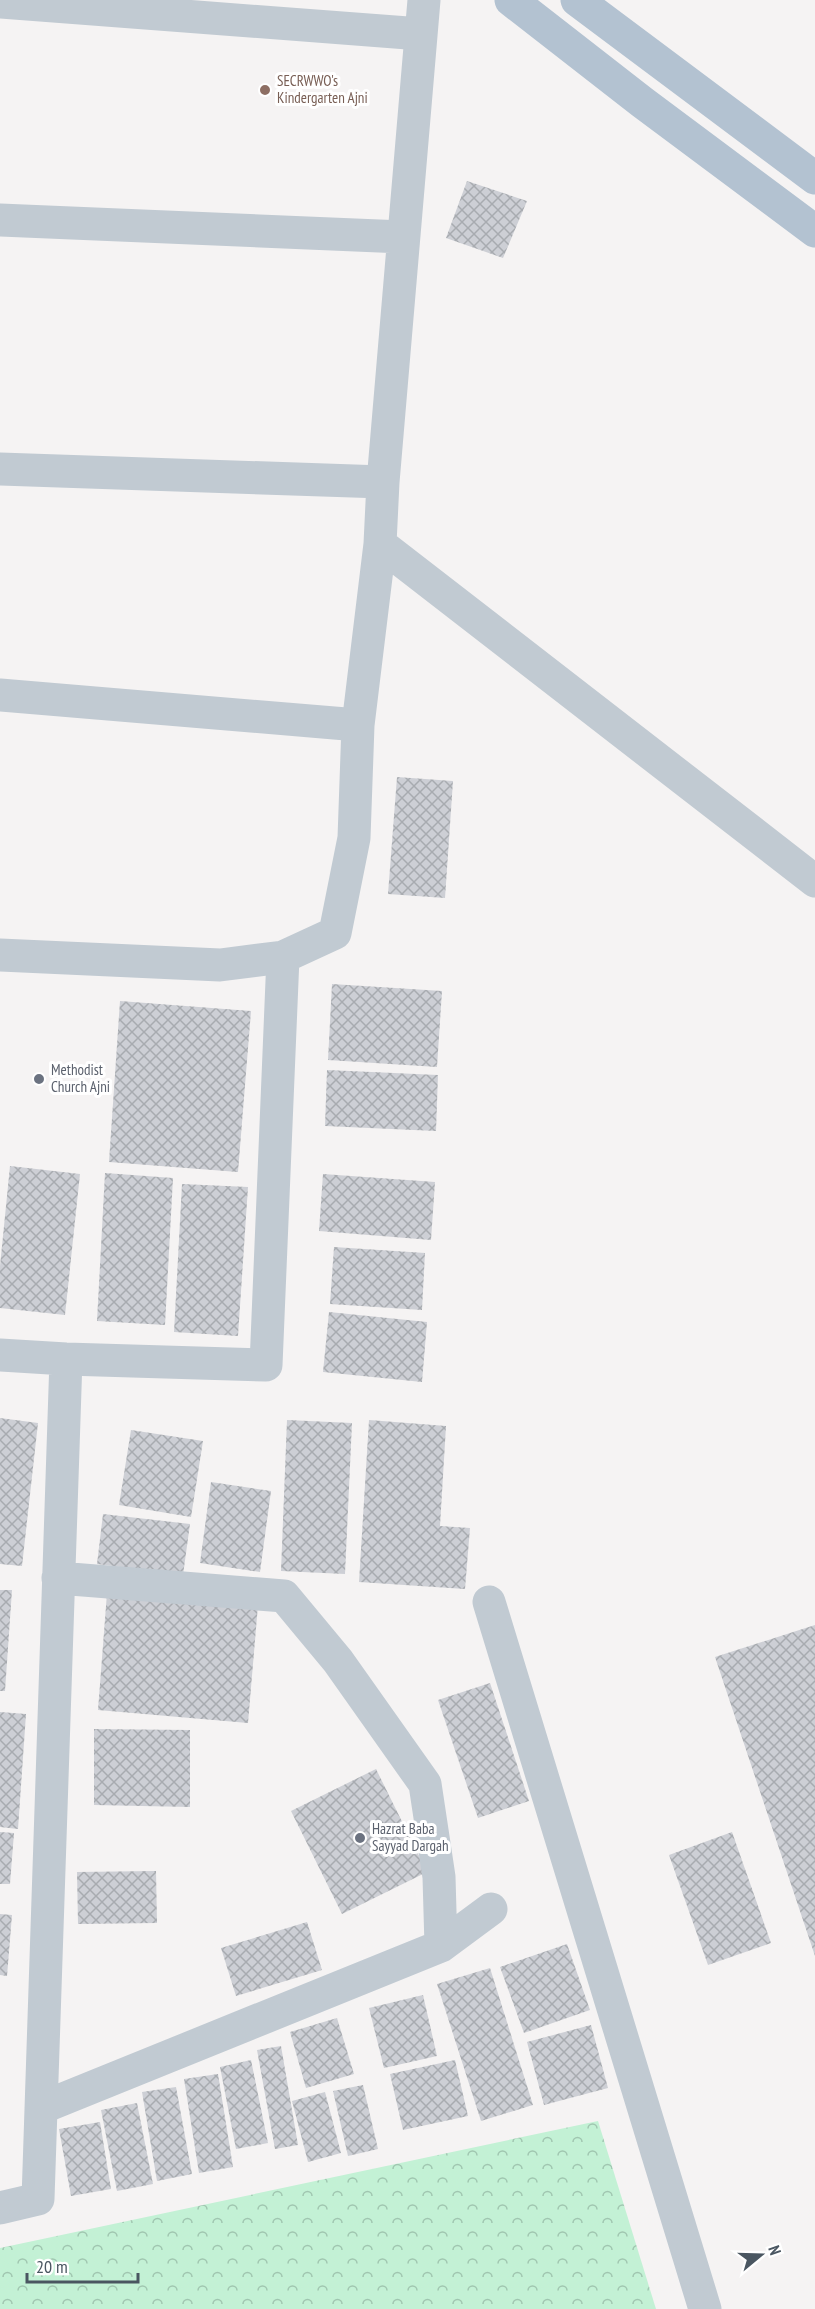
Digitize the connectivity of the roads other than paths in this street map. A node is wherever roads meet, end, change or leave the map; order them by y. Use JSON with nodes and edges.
{"nodes":[{"id":1,"x":424,"y":0,"type":"edge"},
{"id":2,"x":511,"y":0,"type":"edge"},
{"id":3,"x":577,"y":0,"type":"edge"},
{"id":4,"x":0,"y":2,"type":"edge"},
{"id":5,"x":421,"y":34,"type":"junction"},
{"id":6,"x":815,"y":178,"type":"edge"},
{"id":7,"x":0,"y":220,"type":"edge"},
{"id":8,"x":814,"y":228,"type":"edge"},
{"id":9,"x":403,"y":237,"type":"junction"},
{"id":10,"x":0,"y":469,"type":"edge"},
{"id":11,"x":383,"y":482,"type":"junction"},
{"id":12,"x":380,"y":544,"type":"junction"},
{"id":13,"x":0,"y":695,"type":"edge"},
{"id":14,"x":358,"y":725,"type":"junction"},
{"id":15,"x":815,"y":880,"type":"edge"},
{"id":16,"x":0,"y":955,"type":"edge"},
{"id":17,"x":283,"y":957,"type":"junction"},
{"id":18,"x":0,"y":1355,"type":"edge"},
{"id":19,"x":66,"y":1359,"type":"junction"},
{"id":20,"x":58,"y":1578,"type":"junction"},
{"id":21,"x":489,"y":1602,"type":"dead end"},
{"id":22,"x":491,"y":1909,"type":"dead end"},
{"id":23,"x":441,"y":1946,"type":"junction"},
{"id":24,"x":41,"y":2108,"type":"junction"},
{"id":25,"x":0,"y":2208,"type":"edge"},
{"id":26,"x":705,"y":2309,"type":"edge"}],
"edges":[{"from":1,"to":5,"type":"street"},
{"from":2,"to":8,"type":"main road"},
{"from":3,"to":6,"type":"main road"},
{"from":4,"to":5,"type":"street"},
{"from":5,"to":9,"type":"street"},
{"from":7,"to":9,"type":"street"},
{"from":9,"to":11,"type":"street"},
{"from":10,"to":11,"type":"street"},
{"from":11,"to":12,"type":"street"},
{"from":12,"to":14,"type":"street"},
{"from":12,"to":15,"type":"street"},
{"from":13,"to":14,"type":"street"},
{"from":14,"to":17,"type":"street"},
{"from":16,"to":17,"type":"street"},
{"from":17,"to":19,"type":"street"},
{"from":18,"to":19,"type":"street"},
{"from":19,"to":20,"type":"street"},
{"from":20,"to":23,"type":"street"},
{"from":20,"to":24,"type":"street"},
{"from":21,"to":26,"type":"street"},
{"from":22,"to":23,"type":"street"},
{"from":23,"to":24,"type":"street"},
{"from":24,"to":25,"type":"street"}]}
